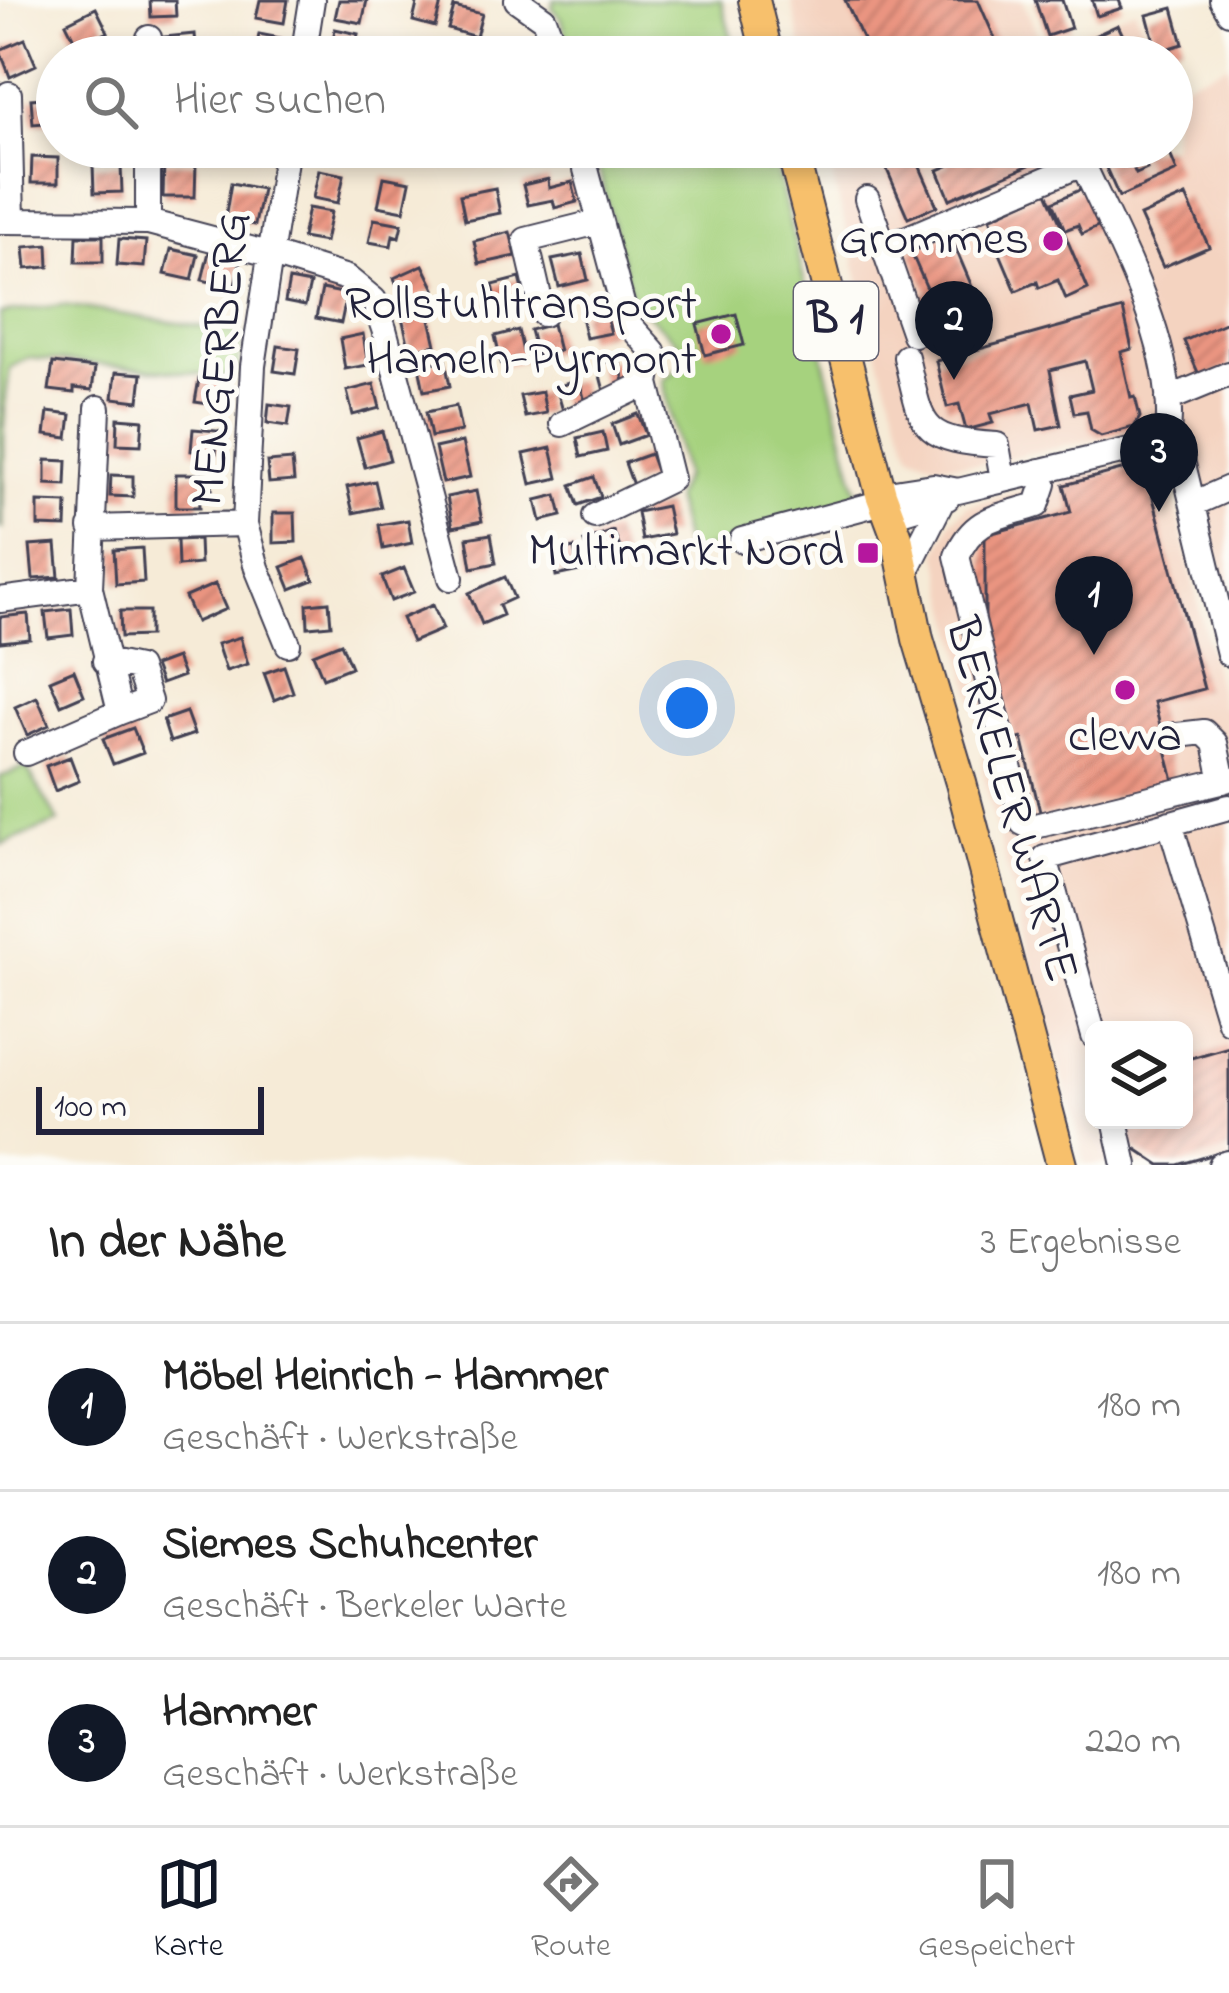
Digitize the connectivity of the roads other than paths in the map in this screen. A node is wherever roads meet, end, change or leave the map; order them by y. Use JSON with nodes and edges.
{"nodes":[{"id":1,"x":312,"y":0,"type":"edge"},
{"id":2,"x":518,"y":0,"type":"edge"},
{"id":3,"x":754,"y":0,"type":"edge"},
{"id":4,"x":1222,"y":0,"type":"edge"},
{"id":5,"x":1229,"y":12,"type":"edge"},
{"id":6,"x":306,"y":36,"type":"edge"},
{"id":7,"x":550,"y":36,"type":"edge"},
{"id":8,"x":763,"y":36,"type":"edge"},
{"id":9,"x":9,"y":94,"type":"dead end"},
{"id":10,"x":148,"y":168,"type":"edge"},
{"id":11,"x":283,"y":168,"type":"edge"},
{"id":12,"x":585,"y":168,"type":"edge"},
{"id":13,"x":796,"y":168,"type":"edge"},
{"id":14,"x":1053,"y":168,"type":"edge"},
{"id":15,"x":1083,"y":168,"type":"edge"},
{"id":16,"x":867,"y":199,"type":"dead end"},
{"id":17,"x":6,"y":220,"type":"edge"},
{"id":18,"x":148,"y":222,"type":"junction"},
{"id":19,"x":598,"y":222,"type":"junction"},
{"id":20,"x":884,"y":248,"type":"junction"},
{"id":21,"x":269,"y":254,"type":"junction"},
{"id":22,"x":543,"y":314,"type":"dead end"},
{"id":23,"x":1229,"y":374,"type":"edge"},
{"id":24,"x":646,"y":383,"type":"junction"},
{"id":25,"x":1168,"y":399,"type":"junction"},
{"id":26,"x":98,"y":408,"type":"dead end"},
{"id":27,"x":562,"y":424,"type":"dead end"},
{"id":28,"x":1167,"y":441,"type":"junction"},
{"id":29,"x":1040,"y":471,"type":"junction"},
{"id":30,"x":1003,"y":480,"type":"junction"},
{"id":31,"x":1229,"y":488,"type":"edge"},
{"id":32,"x":950,"y":496,"type":"junction"},
{"id":33,"x":883,"y":504,"type":"junction"},
{"id":34,"x":1229,"y":504,"type":"edge"},
{"id":35,"x":1194,"y":511,"type":"junction"},
{"id":36,"x":595,"y":516,"type":"dead end"},
{"id":37,"x":244,"y":524,"type":"junction"},
{"id":38,"x":92,"y":528,"type":"junction"},
{"id":39,"x":742,"y":541,"type":"dead end"},
{"id":40,"x":451,"y":578,"type":"dead end"},
{"id":41,"x":906,"y":586,"type":"junction"},
{"id":42,"x":90,"y":588,"type":"junction"},
{"id":43,"x":0,"y":600,"type":"edge"},
{"id":44,"x":289,"y":644,"type":"dead end"},
{"id":45,"x":1229,"y":653,"type":"edge"},
{"id":46,"x":1169,"y":736,"type":"dead end"},
{"id":47,"x":26,"y":753,"type":"dead end"},
{"id":48,"x":1226,"y":780,"type":"edge"},
{"id":49,"x":1229,"y":807,"type":"edge"},
{"id":50,"x":1170,"y":823,"type":"junction"},
{"id":51,"x":1090,"y":1021,"type":"edge"},
{"id":52,"x":1229,"y":1021,"type":"edge"},
{"id":53,"x":1117,"y":1129,"type":"edge"},
{"id":54,"x":1063,"y":1165,"type":"edge"},
{"id":55,"x":1125,"y":1165,"type":"edge"}],
"edges":[{"from":1,"to":6,"type":"street"},
{"from":2,"to":7,"type":"street"},
{"from":3,"to":8,"type":"main road"},
{"from":4,"to":5,"type":"street"},
{"from":9,"to":17,"type":"street"},
{"from":10,"to":18,"type":"street"},
{"from":11,"to":21,"type":"street","name":"MENGERBERG"},
{"from":12,"to":19,"type":"street"},
{"from":13,"to":33,"type":"main road","name":"BERKELER WARTE","number":"B 1"},
{"from":14,"to":20,"type":"street"},
{"from":15,"to":25,"type":"street"},
{"from":16,"to":20,"type":"street"},
{"from":17,"to":18,"type":"street"},
{"from":18,"to":21,"type":"street"},
{"from":19,"to":22,"type":"street"},
{"from":19,"to":24,"type":"street"},
{"from":20,"to":30,"type":"street"},
{"from":21,"to":37,"type":"street","name":"MENGERBERG"},
{"from":21,"to":40,"type":"street"},
{"from":23,"to":25,"type":"street"},
{"from":24,"to":27,"type":"street"},
{"from":24,"to":36,"type":"street"},
{"from":25,"to":28,"type":"street"},
{"from":26,"to":38,"type":"street"},
{"from":28,"to":29,"type":"street"},
{"from":28,"to":35,"type":"street"},
{"from":29,"to":30,"type":"street"},
{"from":29,"to":48,"type":"street"},
{"from":30,"to":32,"type":"street"},
{"from":31,"to":35,"type":"street"},
{"from":32,"to":33,"type":"street"},
{"from":32,"to":41,"type":"street"},
{"from":33,"to":39,"type":"street"},
{"from":33,"to":41,"type":"main road","name":"BERKELER WARTE","number":"B 1"},
{"from":34,"to":35,"type":"street"},
{"from":35,"to":45,"type":"street"},
{"from":37,"to":38,"type":"street"},
{"from":37,"to":44,"type":"street","name":"MENGERBERG"},
{"from":38,"to":42,"type":"street"},
{"from":41,"to":54,"type":"main road","name":"BERKELER WARTE","number":"B 1"},
{"from":42,"to":43,"type":"street"},
{"from":42,"to":47,"type":"street"},
{"from":46,"to":48,"type":"street"},
{"from":49,"to":50,"type":"street"},
{"from":50,"to":51,"type":"street"},
{"from":50,"to":52,"type":"street"},
{"from":53,"to":55,"type":"street"}]}
